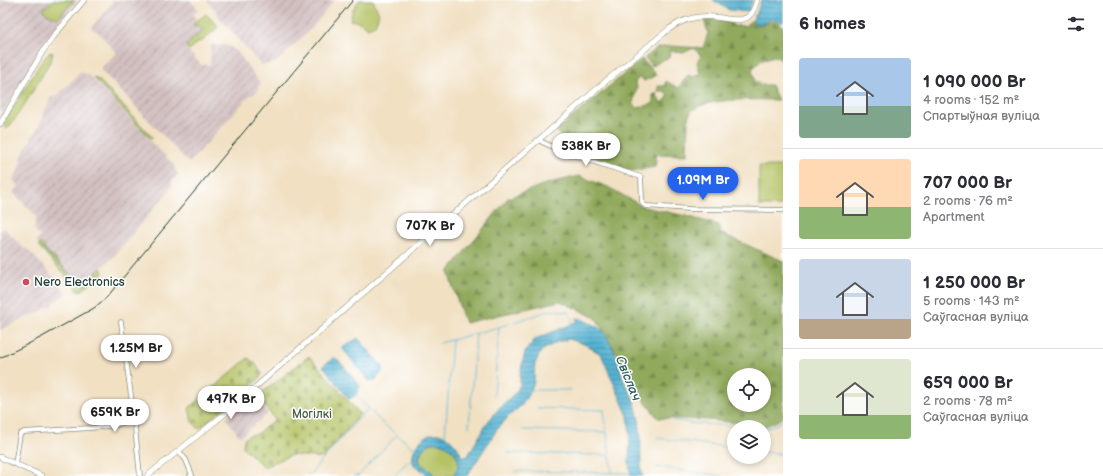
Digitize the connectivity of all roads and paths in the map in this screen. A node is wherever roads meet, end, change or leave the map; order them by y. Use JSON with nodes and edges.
{"nodes":[{"id":1,"x":84,"y":0,"type":"edge"},
{"id":2,"x":757,"y":0,"type":"edge"},
{"id":3,"x":0,"y":124,"type":"edge"},
{"id":4,"x":538,"y":140,"type":"junction"},
{"id":5,"x":783,"y":210,"type":"edge"},
{"id":6,"x":121,"y":322,"type":"dead end"},
{"id":7,"x":134,"y":418,"type":"junction"},
{"id":8,"x":178,"y":451,"type":"junction"},
{"id":9,"x":0,"y":456,"type":"edge"},
{"id":10,"x":15,"y":464,"type":"junction"},
{"id":11,"x":148,"y":474,"type":"edge"},
{"id":12,"x":42,"y":476,"type":"edge"},
{"id":13,"x":140,"y":476,"type":"edge"},
{"id":14,"x":156,"y":476,"type":"edge"},
{"id":15,"x":190,"y":476,"type":"edge"}],
"edges":[{"from":1,"to":3,"type":"main road"},
{"from":2,"to":4,"type":"main road"},
{"from":4,"to":5,"type":"street"},
{"from":4,"to":8,"type":"main road"},
{"from":6,"to":7,"type":"street"},
{"from":7,"to":10,"type":"street"},
{"from":7,"to":13,"type":"street"},
{"from":8,"to":11,"type":"main road"},
{"from":8,"to":15,"type":"street"},
{"from":9,"to":10,"type":"main road"},
{"from":10,"to":12,"type":"main road"},
{"from":11,"to":14,"type":"street"}]}
